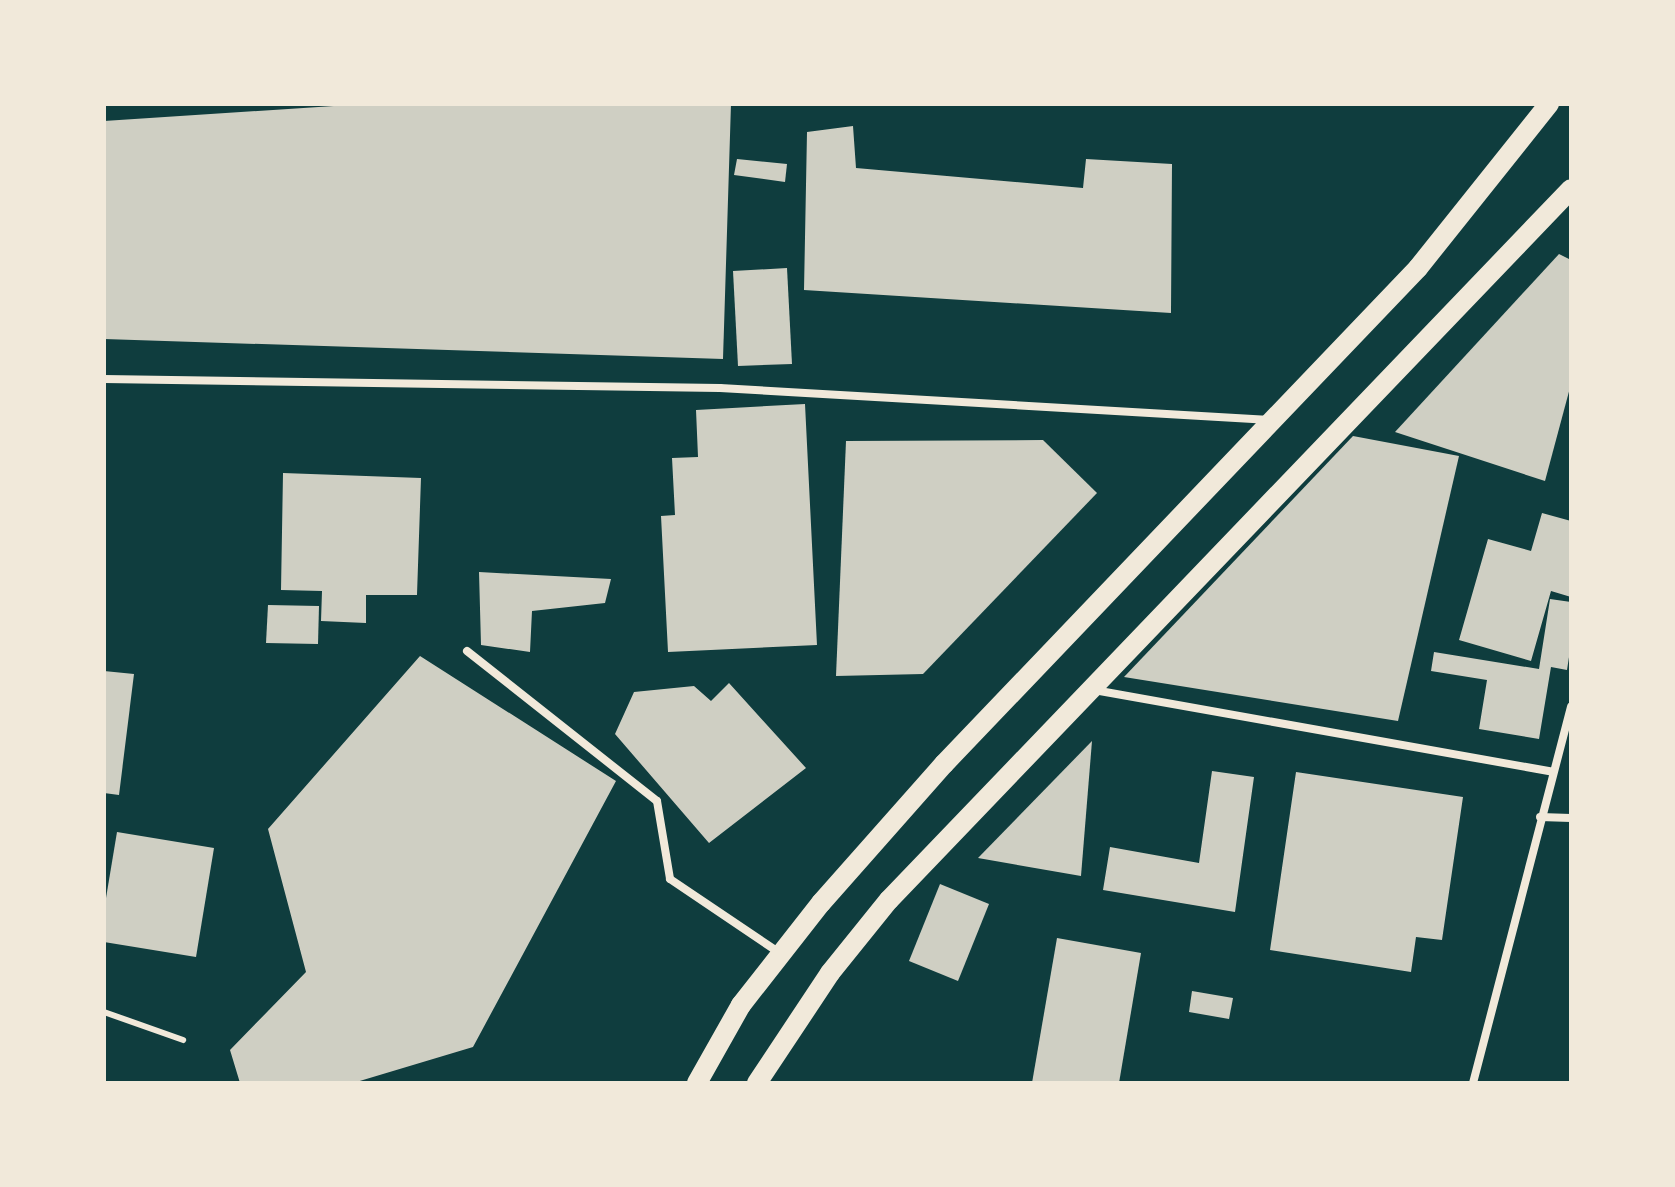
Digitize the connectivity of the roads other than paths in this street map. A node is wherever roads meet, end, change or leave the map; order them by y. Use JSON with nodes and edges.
{"nodes":[{"id":1,"x":1549,"y":104,"type":"edge"},
{"id":2,"x":1571,"y":189,"type":"edge"},
{"id":3,"x":104,"y":379,"type":"edge"},
{"id":4,"x":1276,"y":420,"type":"junction"},
{"id":5,"x":467,"y":651,"type":"dead end"},
{"id":6,"x":1090,"y":689,"type":"junction"},
{"id":7,"x":1571,"y":707,"type":"edge"},
{"id":8,"x":1553,"y":772,"type":"junction"},
{"id":9,"x":1540,"y":817,"type":"junction"},
{"id":10,"x":1571,"y":818,"type":"edge"},
{"id":11,"x":781,"y":954,"type":"junction"},
{"id":12,"x":104,"y":1012,"type":"edge"},
{"id":13,"x":183,"y":1040,"type":"dead end"},
{"id":14,"x":697,"y":1083,"type":"edge"},
{"id":15,"x":757,"y":1083,"type":"edge"},
{"id":16,"x":1473,"y":1083,"type":"edge"}],
"edges":[{"from":1,"to":4,"type":"main road"},
{"from":2,"to":6,"type":"main road"},
{"from":3,"to":4,"type":"street"},
{"from":4,"to":11,"type":"main road"},
{"from":5,"to":11,"type":"street"},
{"from":6,"to":8,"type":"street"},
{"from":6,"to":15,"type":"main road"},
{"from":7,"to":8,"type":"street"},
{"from":8,"to":9,"type":"street"},
{"from":9,"to":10,"type":"street"},
{"from":9,"to":16,"type":"street"},
{"from":11,"to":14,"type":"main road"},
{"from":12,"to":13,"type":"lane"}]}
